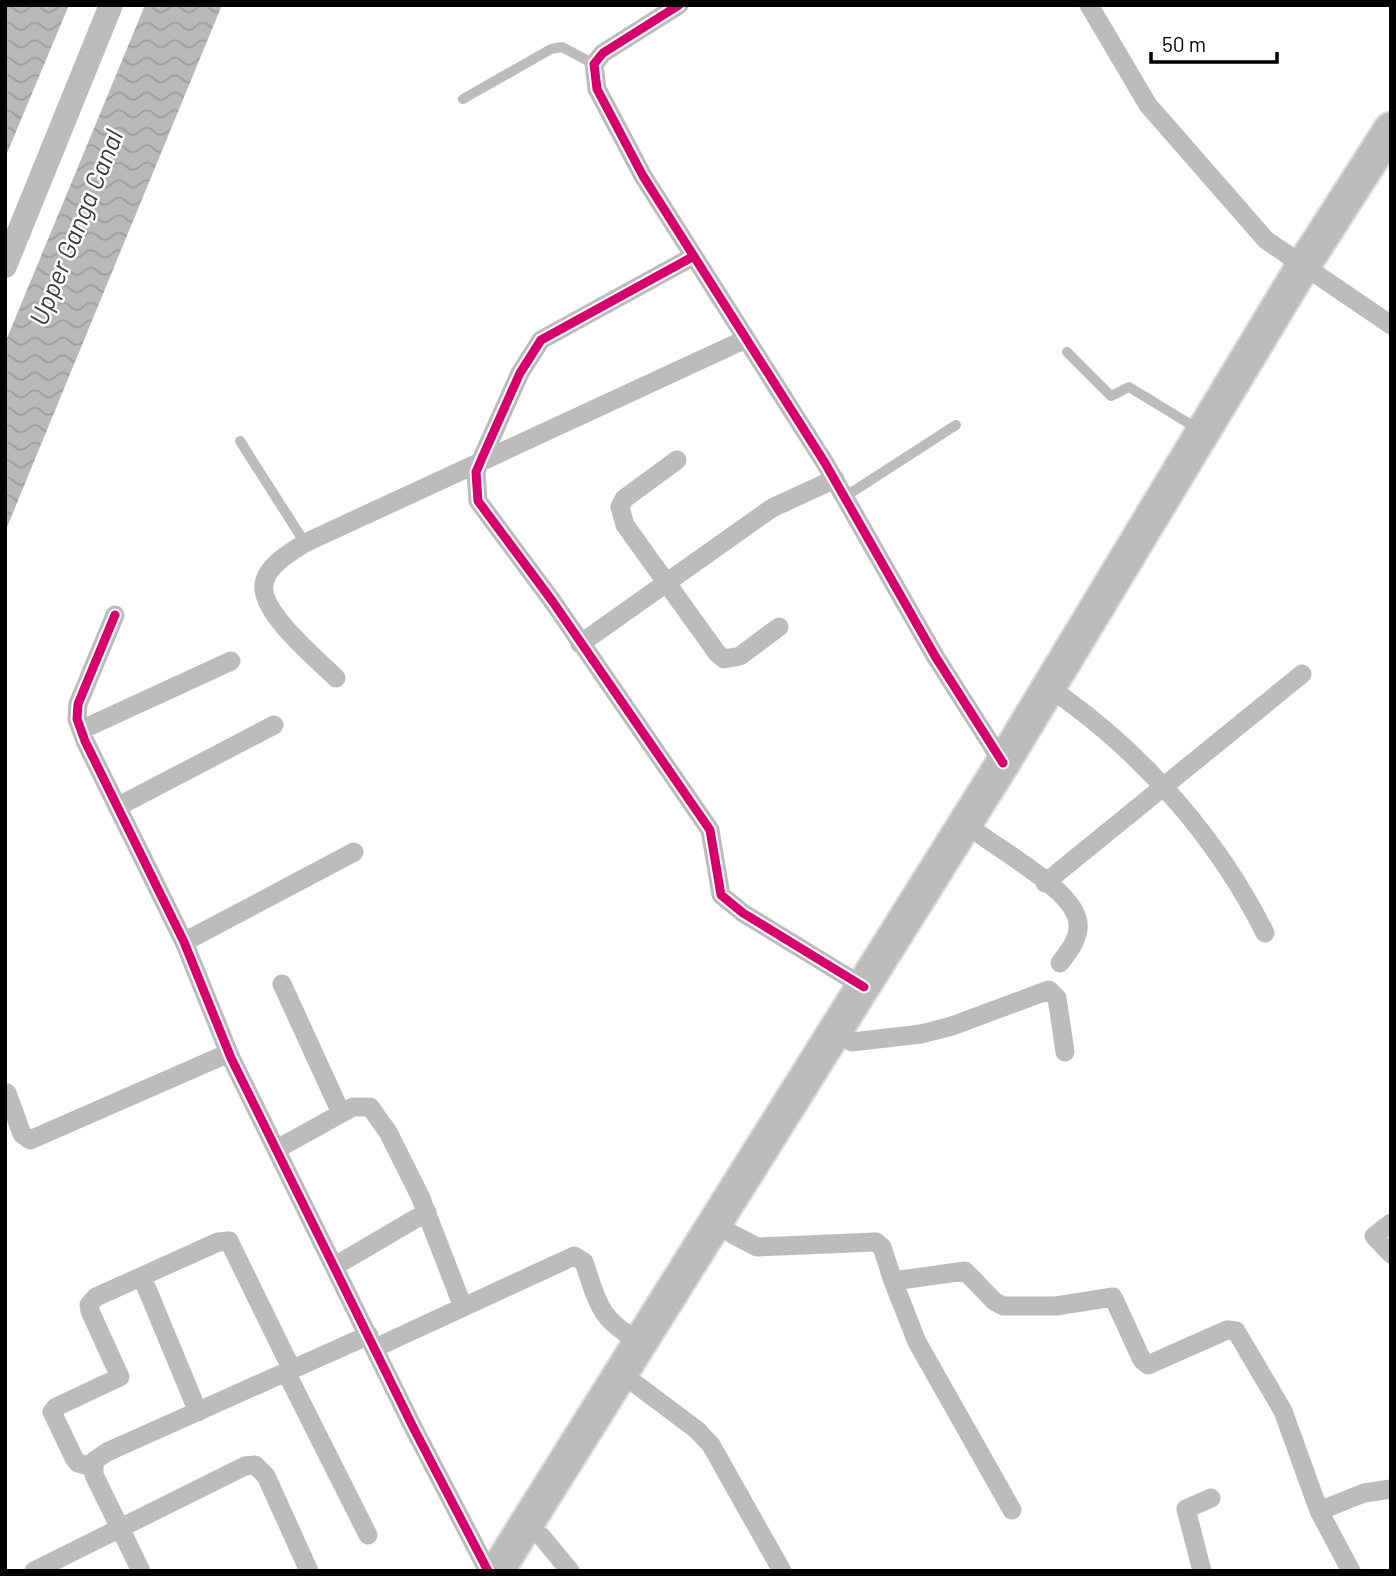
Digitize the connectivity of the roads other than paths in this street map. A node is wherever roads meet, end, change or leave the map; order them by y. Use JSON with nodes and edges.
{"nodes":[{"id":1,"x":111,"y":5,"type":"edge"},
{"id":2,"x":679,"y":5,"type":"edge"},
{"id":3,"x":1089,"y":5,"type":"edge"},
{"id":4,"x":594,"y":64,"type":"junction"},
{"id":5,"x":463,"y":99,"type":"dead end"},
{"id":6,"x":1391,"y":129,"type":"edge"},
{"id":7,"x":1391,"y":164,"type":"edge"},
{"id":8,"x":694,"y":256,"type":"junction"},
{"id":9,"x":5,"y":266,"type":"edge"},
{"id":10,"x":1311,"y":271,"type":"junction"},
{"id":11,"x":1391,"y":325,"type":"edge"},
{"id":12,"x":746,"y":339,"type":"junction"},
{"id":13,"x":1067,"y":352,"type":"dead end"},
{"id":14,"x":956,"y":425,"type":"dead end"},
{"id":15,"x":1202,"y":432,"type":"junction"},
{"id":16,"x":240,"y":441,"type":"dead end"},
{"id":17,"x":482,"y":458,"type":"junction"},
{"id":18,"x":677,"y":460,"type":"dead end"},
{"id":19,"x":835,"y":479,"type":"junction"},
{"id":20,"x":846,"y":496,"type":"junction"},
{"id":21,"x":304,"y":543,"type":"junction"},
{"id":22,"x":666,"y":582,"type":"junction"},
{"id":23,"x":115,"y":615,"type":"dead end"},
{"id":24,"x":779,"y":627,"type":"dead end"},
{"id":25,"x":580,"y":644,"type":"junction"},
{"id":26,"x":231,"y":661,"type":"dead end"},
{"id":27,"x":1302,"y":674,"type":"dead end"},
{"id":28,"x":336,"y":678,"type":"dead end"},
{"id":29,"x":1064,"y":698,"type":"junction"},
{"id":30,"x":274,"y":725,"type":"dead end"},
{"id":31,"x":81,"y":730,"type":"junction"},
{"id":32,"x":1003,"y":763,"type":"junction"},
{"id":33,"x":1162,"y":787,"type":"junction"},
{"id":34,"x":117,"y":807,"type":"junction"},
{"id":35,"x":981,"y":835,"type":"junction"},
{"id":36,"x":354,"y":852,"type":"dead end"},
{"id":37,"x":1045,"y":883,"type":"junction"},
{"id":38,"x":1265,"y":933,"type":"dead end"},
{"id":39,"x":184,"y":942,"type":"junction"},
{"id":40,"x":1060,"y":962,"type":"dead end"},
{"id":41,"x":282,"y":984,"type":"dead end"},
{"id":42,"x":863,"y":987,"type":"junction"},
{"id":43,"x":852,"y":1042,"type":"junction"},
{"id":44,"x":1065,"y":1052,"type":"dead end"},
{"id":45,"x":229,"y":1054,"type":"junction"},
{"id":46,"x":7,"y":1093,"type":"dead end"},
{"id":47,"x":341,"y":1114,"type":"junction"},
{"id":48,"x":277,"y":1149,"type":"junction"},
{"id":49,"x":427,"y":1212,"type":"junction"},
{"id":50,"x":1391,"y":1223,"type":"edge"},
{"id":51,"x":733,"y":1234,"type":"junction"},
{"id":52,"x":1391,"y":1254,"type":"edge"},
{"id":53,"x":335,"y":1266,"type":"junction"},
{"id":54,"x":142,"y":1277,"type":"junction"},
{"id":55,"x":893,"y":1281,"type":"junction"},
{"id":56,"x":463,"y":1307,"type":"junction"},
{"id":57,"x":372,"y":1342,"type":"junction"},
{"id":58,"x":641,"y":1342,"type":"junction"},
{"id":59,"x":289,"y":1371,"type":"junction"},
{"id":60,"x":637,"y":1385,"type":"junction"},
{"id":61,"x":198,"y":1412,"type":"junction"},
{"id":62,"x":92,"y":1467,"type":"junction"},
{"id":63,"x":1391,"y":1489,"type":"edge"},
{"id":64,"x":1211,"y":1498,"type":"dead end"},
{"id":65,"x":1012,"y":1510,"type":"dead end"},
{"id":66,"x":1320,"y":1511,"type":"junction"},
{"id":67,"x":118,"y":1527,"type":"junction"},
{"id":68,"x":368,"y":1535,"type":"dead end"},
{"id":69,"x":542,"y":1536,"type":"junction"},
{"id":70,"x":34,"y":1571,"type":"edge"},
{"id":71,"x":141,"y":1571,"type":"edge"},
{"id":72,"x":309,"y":1571,"type":"edge"},
{"id":73,"x":488,"y":1571,"type":"edge"},
{"id":74,"x":497,"y":1571,"type":"edge"},
{"id":75,"x":519,"y":1571,"type":"edge"},
{"id":76,"x":570,"y":1571,"type":"edge"},
{"id":77,"x":782,"y":1571,"type":"edge"},
{"id":78,"x":1202,"y":1571,"type":"edge"},
{"id":79,"x":1351,"y":1571,"type":"edge"}],
"edges":[{"from":1,"to":9,"type":"street"},
{"from":2,"to":4,"type":"street"},
{"from":3,"to":10,"type":"street"},
{"from":4,"to":5,"type":"lane"},
{"from":4,"to":8,"type":"street"},
{"from":6,"to":10,"type":"highway"},
{"from":7,"to":10,"type":"highway"},
{"from":8,"to":12,"type":"street"},
{"from":8,"to":17,"type":"street"},
{"from":10,"to":11,"type":"street"},
{"from":10,"to":15,"type":"highway"},
{"from":10,"to":29,"type":"highway"},
{"from":12,"to":17,"type":"street"},
{"from":12,"to":19,"type":"street"},
{"from":13,"to":15,"type":"lane"},
{"from":14,"to":20,"type":"lane"},
{"from":15,"to":32,"type":"highway"},
{"from":16,"to":21,"type":"lane"},
{"from":17,"to":21,"type":"street"},
{"from":17,"to":25,"type":"street"},
{"from":18,"to":22,"type":"street"},
{"from":19,"to":20,"type":"street"},
{"from":19,"to":22,"type":"street"},
{"from":20,"to":32,"type":"street"},
{"from":21,"to":28,"type":"street"},
{"from":22,"to":24,"type":"street"},
{"from":22,"to":25,"type":"street"},
{"from":23,"to":31,"type":"street"},
{"from":25,"to":42,"type":"street"},
{"from":26,"to":31,"type":"street"},
{"from":27,"to":33,"type":"street"},
{"from":29,"to":33,"type":"street"},
{"from":29,"to":35,"type":"highway"},
{"from":30,"to":34,"type":"street"},
{"from":31,"to":34,"type":"street"},
{"from":32,"to":42,"type":"highway"},
{"from":33,"to":37,"type":"street"},
{"from":33,"to":38,"type":"street"},
{"from":34,"to":39,"type":"street"},
{"from":35,"to":37,"type":"street"},
{"from":35,"to":43,"type":"highway"},
{"from":36,"to":39,"type":"street"},
{"from":37,"to":40,"type":"street"},
{"from":39,"to":45,"type":"street"},
{"from":41,"to":47,"type":"street"},
{"from":42,"to":58,"type":"highway"},
{"from":43,"to":44,"type":"street"},
{"from":43,"to":51,"type":"highway"},
{"from":45,"to":46,"type":"street"},
{"from":45,"to":48,"type":"street"},
{"from":47,"to":48,"type":"street"},
{"from":47,"to":49,"type":"street"},
{"from":48,"to":53,"type":"street"},
{"from":49,"to":53,"type":"street"},
{"from":49,"to":56,"type":"street"},
{"from":50,"to":52,"type":"street"},
{"from":51,"to":55,"type":"street"},
{"from":51,"to":60,"type":"highway"},
{"from":53,"to":57,"type":"street"},
{"from":54,"to":59,"type":"street"},
{"from":54,"to":61,"type":"street"},
{"from":54,"to":62,"type":"street"},
{"from":55,"to":65,"type":"street"},
{"from":55,"to":66,"type":"street"},
{"from":56,"to":57,"type":"street"},
{"from":56,"to":58,"type":"street"},
{"from":57,"to":59,"type":"street"},
{"from":57,"to":73,"type":"street"},
{"from":58,"to":74,"type":"highway"},
{"from":59,"to":61,"type":"street"},
{"from":59,"to":68,"type":"street"},
{"from":60,"to":69,"type":"highway"},
{"from":60,"to":77,"type":"street"},
{"from":61,"to":62,"type":"street"},
{"from":62,"to":67,"type":"street"},
{"from":63,"to":66,"type":"street"},
{"from":64,"to":78,"type":"street"},
{"from":66,"to":79,"type":"street"},
{"from":67,"to":70,"type":"street"},
{"from":67,"to":71,"type":"street"},
{"from":67,"to":72,"type":"street"},
{"from":69,"to":75,"type":"highway"},
{"from":69,"to":76,"type":"street"}]}
